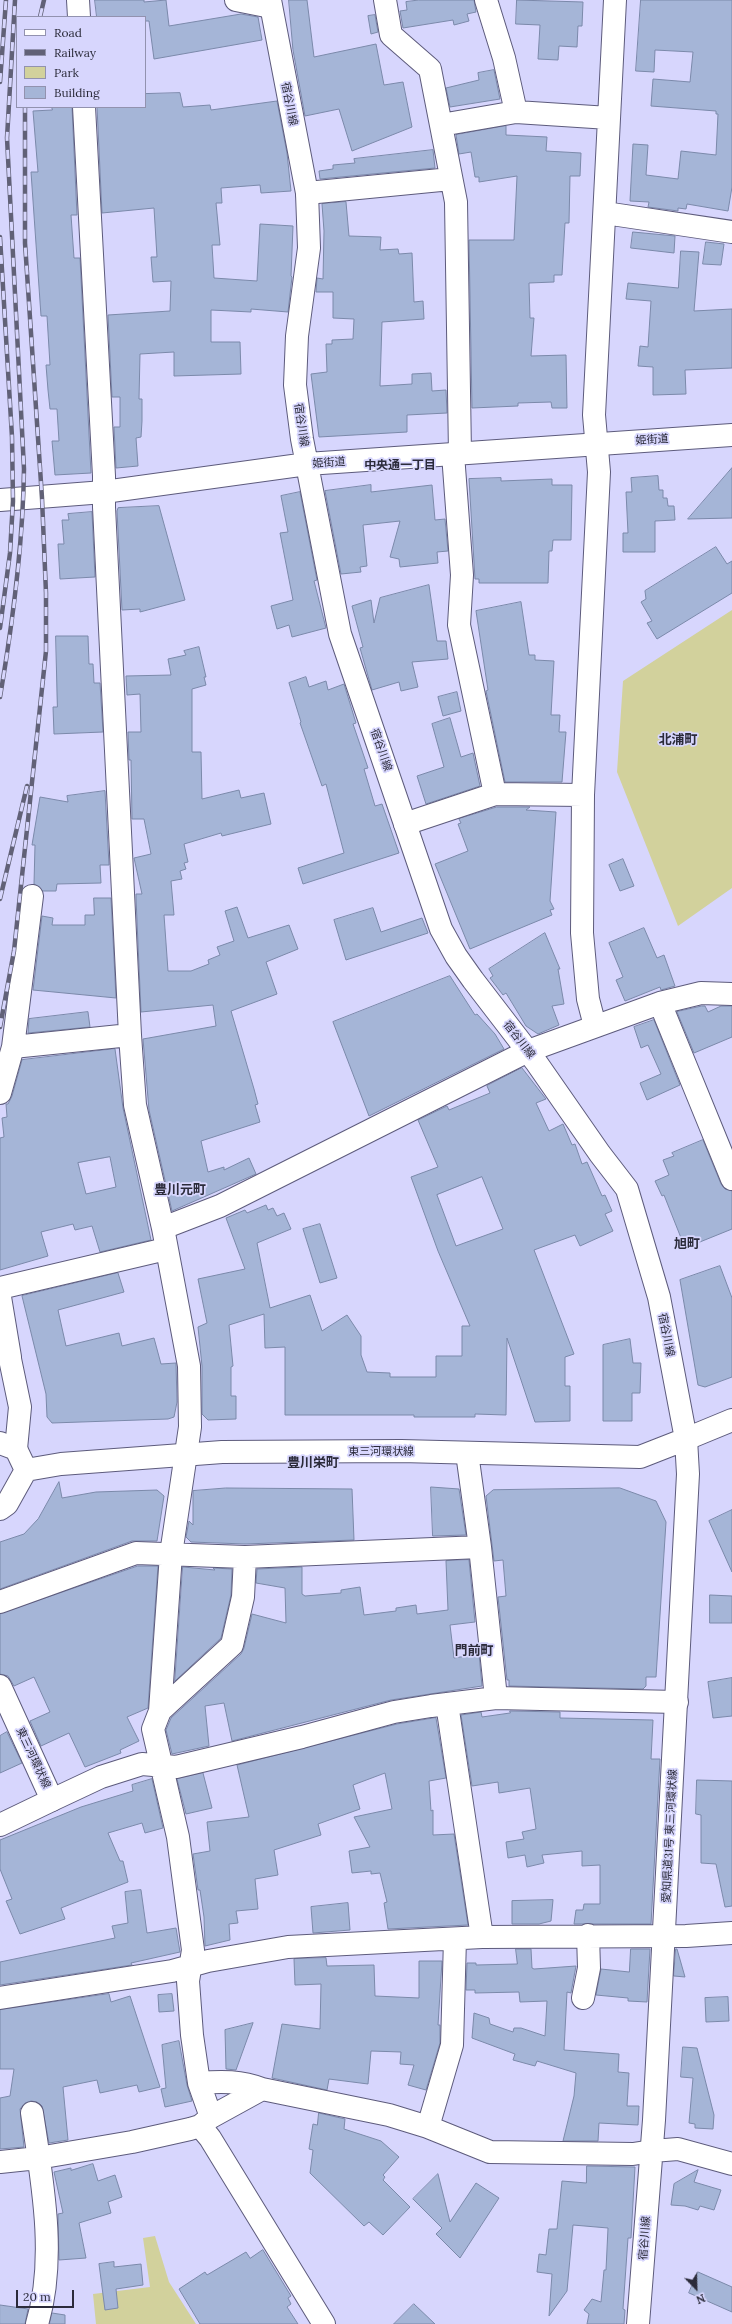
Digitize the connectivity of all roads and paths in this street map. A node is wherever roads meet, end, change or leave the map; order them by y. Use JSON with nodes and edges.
{"nodes":[{"id":1,"x":78,"y":0,"type":"edge"},
{"id":2,"x":236,"y":0,"type":"edge"},
{"id":3,"x":385,"y":0,"type":"edge"},
{"id":4,"x":486,"y":0,"type":"edge"},
{"id":5,"x":616,"y":0,"type":"edge"},
{"id":6,"x":270,"y":4,"type":"edge"},
{"id":7,"x":79,"y":16,"type":"edge"},
{"id":8,"x":84,"y":108,"type":"edge"},
{"id":9,"x":516,"y":112,"type":"junction"},
{"id":10,"x":608,"y":118,"type":"junction"},
{"id":11,"x":441,"y":125,"type":"junction"},
{"id":12,"x":451,"y":179,"type":"junction"},
{"id":13,"x":307,"y":193,"type":"junction"},
{"id":14,"x":605,"y":213,"type":"junction"},
{"id":15,"x":732,"y":232,"type":"edge"},
{"id":16,"x":732,"y":436,"type":"edge"},
{"id":17,"x":596,"y":444,"type":"junction"},
{"id":18,"x":457,"y":454,"type":"junction"},
{"id":19,"x":307,"y":464,"type":"junction"},
{"id":20,"x":104,"y":492,"type":"junction"},
{"id":21,"x":0,"y":500,"type":"edge"},
{"id":22,"x":495,"y":794,"type":"junction"},
{"id":23,"x":583,"y":795,"type":"junction"},
{"id":24,"x":405,"y":824,"type":"junction"},
{"id":25,"x":32,"y":896,"type":"dead end"},
{"id":26,"x":732,"y":994,"type":"edge"},
{"id":27,"x":660,"y":1003,"type":"junction"},
{"id":28,"x":595,"y":1026,"type":"junction"},
{"id":29,"x":130,"y":1035,"type":"junction"},
{"id":30,"x":13,"y":1047,"type":"junction"},
{"id":31,"x":528,"y":1052,"type":"junction"},
{"id":32,"x":0,"y":1093,"type":"edge"},
{"id":33,"x":732,"y":1179,"type":"edge"},
{"id":34,"x":164,"y":1238,"type":"junction"},
{"id":35,"x":0,"y":1288,"type":"edge"},
{"id":36,"x":0,"y":1297,"type":"edge"},
{"id":37,"x":4,"y":1339,"type":"edge"},
{"id":38,"x":732,"y":1420,"type":"edge"},
{"id":39,"x":686,"y":1439,"type":"junction"},
{"id":40,"x":8,"y":1446,"type":"edge"},
{"id":41,"x":466,"y":1453,"type":"junction"},
{"id":42,"x":185,"y":1454,"type":"junction"},
{"id":43,"x":26,"y":1470,"type":"junction"},
{"id":44,"x":0,"y":1509,"type":"edge"},
{"id":45,"x":480,"y":1547,"type":"junction"},
{"id":46,"x":171,"y":1554,"type":"junction"},
{"id":47,"x":246,"y":1557,"type":"junction"},
{"id":48,"x":0,"y":1602,"type":"edge"},
{"id":49,"x":0,"y":1686,"type":"edge"},
{"id":50,"x":496,"y":1698,"type":"junction"},
{"id":51,"x":677,"y":1702,"type":"junction"},
{"id":52,"x":447,"y":1704,"type":"junction"},
{"id":53,"x":160,"y":1711,"type":"junction"},
{"id":54,"x":162,"y":1766,"type":"junction"},
{"id":55,"x":52,"y":1800,"type":"junction"},
{"id":56,"x":0,"y":1825,"type":"edge"},
{"id":57,"x":732,"y":1933,"type":"edge"},
{"id":58,"x":664,"y":1934,"type":"junction"},
{"id":59,"x":588,"y":1935,"type":"junction"},
{"id":60,"x":482,"y":1937,"type":"junction"},
{"id":61,"x":454,"y":1939,"type":"junction"},
{"id":62,"x":190,"y":1966,"type":"junction"},
{"id":63,"x":0,"y":1998,"type":"edge"},
{"id":64,"x":583,"y":1998,"type":"dead end"},
{"id":65,"x":200,"y":2083,"type":"junction"},
{"id":66,"x":262,"y":2089,"type":"junction"},
{"id":67,"x":32,"y":2113,"type":"dead end"},
{"id":68,"x":205,"y":2122,"type":"junction"},
{"id":69,"x":428,"y":2128,"type":"junction"},
{"id":70,"x":652,"y":2151,"type":"junction"},
{"id":71,"x":38,"y":2158,"type":"junction"},
{"id":72,"x":0,"y":2162,"type":"edge"},
{"id":73,"x":732,"y":2164,"type":"edge"},
{"id":74,"x":37,"y":2324,"type":"edge"},
{"id":75,"x":324,"y":2324,"type":"edge"},
{"id":76,"x":638,"y":2324,"type":"edge"}],
"edges":[{"from":1,"to":7,"type":"street"},
{"from":2,"to":6,"type":"street"},
{"from":3,"to":11,"type":"street"},
{"from":4,"to":9,"type":"street"},
{"from":5,"to":10,"type":"street"},
{"from":6,"to":13,"type":"street","name":"宿谷川線"},
{"from":8,"to":20,"type":"street"},
{"from":9,"to":10,"type":"street"},
{"from":9,"to":11,"type":"street"},
{"from":10,"to":14,"type":"street"},
{"from":11,"to":12,"type":"street"},
{"from":12,"to":13,"type":"street"},
{"from":12,"to":18,"type":"street"},
{"from":13,"to":19,"type":"street","name":"宿谷川線"},
{"from":14,"to":15,"type":"street"},
{"from":14,"to":17,"type":"street"},
{"from":16,"to":17,"type":"street","name":"姫街道"},
{"from":17,"to":18,"type":"street","name":"姫街道"},
{"from":17,"to":23,"type":"street"},
{"from":18,"to":19,"type":"street","name":"姫街道"},
{"from":18,"to":22,"type":"street"},
{"from":19,"to":20,"type":"street","name":"姫街道"},
{"from":19,"to":24,"type":"street","name":"宿谷川線"},
{"from":20,"to":21,"type":"street","name":"姫街道"},
{"from":20,"to":29,"type":"street"},
{"from":22,"to":23,"type":"street"},
{"from":22,"to":24,"type":"street"},
{"from":23,"to":28,"type":"street"},
{"from":24,"to":31,"type":"street","name":"宿谷川線"},
{"from":25,"to":30,"type":"street"},
{"from":26,"to":27,"type":"street"},
{"from":27,"to":28,"type":"street"},
{"from":27,"to":33,"type":"street"},
{"from":28,"to":31,"type":"street"},
{"from":29,"to":30,"type":"street"},
{"from":29,"to":34,"type":"street"},
{"from":30,"to":32,"type":"street"},
{"from":31,"to":34,"type":"street"},
{"from":31,"to":39,"type":"street","name":"宿谷川線"},
{"from":34,"to":35,"type":"street"},
{"from":34,"to":42,"type":"street"},
{"from":36,"to":37,"type":"street"},
{"from":37,"to":40,"type":"street"},
{"from":38,"to":39,"type":"street","name":"東三河環状線"},
{"from":39,"to":41,"type":"street","name":"東三河環状線"},
{"from":39,"to":51,"type":"street","name":"愛知県道31号 東三河環状線"},
{"from":40,"to":43,"type":"street"},
{"from":41,"to":42,"type":"street","name":"東三河環状線"},
{"from":41,"to":45,"type":"street"},
{"from":42,"to":43,"type":"street","name":"東三河環状線"},
{"from":42,"to":46,"type":"street"},
{"from":43,"to":44,"type":"street"},
{"from":45,"to":47,"type":"street"},
{"from":45,"to":50,"type":"street"},
{"from":46,"to":47,"type":"street"},
{"from":46,"to":48,"type":"street"},
{"from":46,"to":53,"type":"street"},
{"from":47,"to":53,"type":"street"},
{"from":49,"to":55,"type":"street","name":"東三河環状線"},
{"from":50,"to":51,"type":"street"},
{"from":50,"to":52,"type":"street"},
{"from":51,"to":58,"type":"street","name":"愛知県道31号 東三河環状線"},
{"from":52,"to":54,"type":"street"},
{"from":52,"to":60,"type":"street"},
{"from":53,"to":54,"type":"street"},
{"from":54,"to":55,"type":"street"},
{"from":54,"to":62,"type":"street"},
{"from":55,"to":56,"type":"street","name":"東三河環状線"},
{"from":57,"to":58,"type":"street"},
{"from":58,"to":59,"type":"street"},
{"from":58,"to":70,"type":"street","name":"愛知県道31号 東三河環状線"},
{"from":59,"to":60,"type":"street"},
{"from":59,"to":64,"type":"street"},
{"from":60,"to":61,"type":"street"},
{"from":61,"to":62,"type":"street"},
{"from":61,"to":69,"type":"street"},
{"from":62,"to":63,"type":"street"},
{"from":62,"to":65,"type":"street"},
{"from":65,"to":66,"type":"street"},
{"from":65,"to":68,"type":"street"},
{"from":66,"to":68,"type":"street"},
{"from":66,"to":69,"type":"street"},
{"from":67,"to":71,"type":"street"},
{"from":68,"to":71,"type":"street"},
{"from":68,"to":75,"type":"street"},
{"from":69,"to":70,"type":"street"},
{"from":70,"to":73,"type":"street"},
{"from":70,"to":76,"type":"street","name":"宿谷川線"},
{"from":71,"to":72,"type":"street"},
{"from":71,"to":74,"type":"street"}]}
